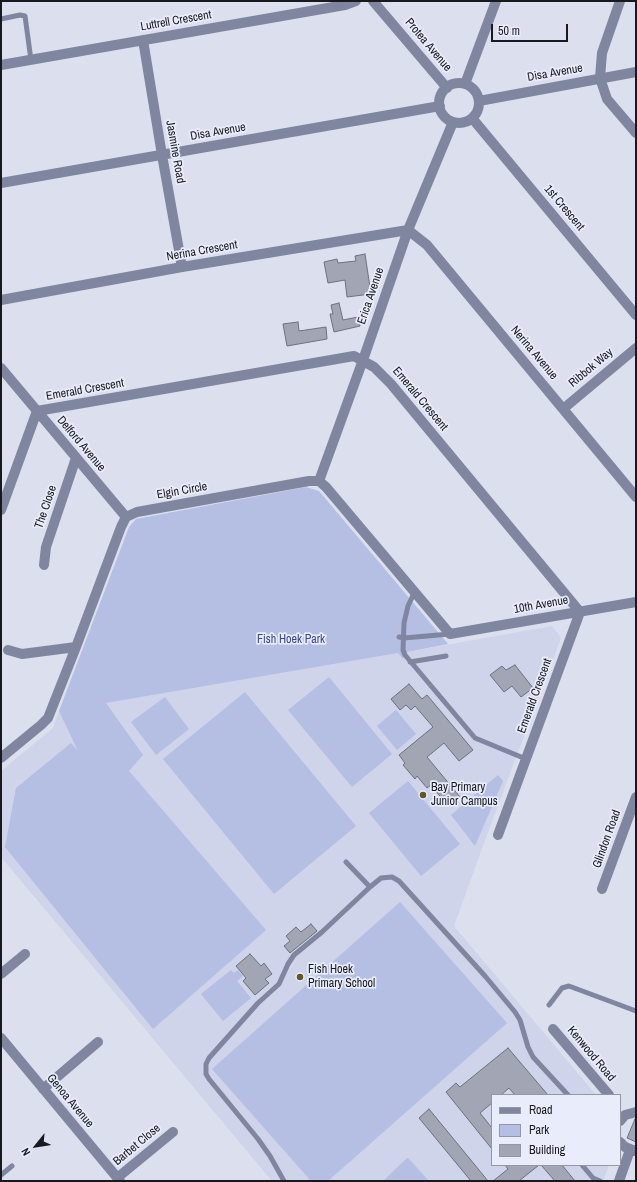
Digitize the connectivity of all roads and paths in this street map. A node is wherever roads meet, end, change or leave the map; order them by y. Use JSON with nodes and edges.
{"nodes":[{"id":1,"x":356,"y":1,"type":"edge"},
{"id":2,"x":373,"y":1,"type":"edge"},
{"id":3,"x":496,"y":1,"type":"edge"},
{"id":4,"x":620,"y":1,"type":"edge"},
{"id":5,"x":1,"y":18,"type":"edge"},
{"id":6,"x":143,"y":40,"type":"junction"},
{"id":7,"x":31,"y":60,"type":"junction"},
{"id":8,"x":1,"y":65,"type":"edge"},
{"id":9,"x":636,"y":72,"type":"edge"},
{"id":10,"x":600,"y":78,"type":"junction"},
{"id":11,"x":465,"y":84,"type":"junction"},
{"id":12,"x":446,"y":88,"type":"junction"},
{"id":13,"x":479,"y":101,"type":"junction"},
{"id":14,"x":440,"y":106,"type":"junction"},
{"id":15,"x":472,"y":118,"type":"junction"},
{"id":16,"x":453,"y":122,"type":"junction"},
{"id":17,"x":636,"y":133,"type":"edge"},
{"id":18,"x":162,"y":155,"type":"junction"},
{"id":19,"x":1,"y":183,"type":"edge"},
{"id":20,"x":408,"y":230,"type":"junction"},
{"id":21,"x":182,"y":267,"type":"junction"},
{"id":22,"x":1,"y":300,"type":"edge"},
{"id":23,"x":636,"y":315,"type":"edge"},
{"id":24,"x":636,"y":348,"type":"edge"},
{"id":25,"x":363,"y":360,"type":"junction"},
{"id":26,"x":1,"y":368,"type":"edge"},
{"id":27,"x":563,"y":409,"type":"junction"},
{"id":28,"x":37,"y":411,"type":"junction"},
{"id":29,"x":76,"y":458,"type":"junction"},
{"id":30,"x":319,"y":481,"type":"junction"},
{"id":31,"x":636,"y":497,"type":"edge"},
{"id":32,"x":1,"y":510,"type":"edge"},
{"id":33,"x":126,"y":517,"type":"junction"},
{"id":34,"x":44,"y":565,"type":"dead end"},
{"id":35,"x":415,"y":591,"type":"junction"},
{"id":36,"x":636,"y":602,"type":"edge"},
{"id":37,"x":580,"y":612,"type":"junction"},
{"id":38,"x":450,"y":634,"type":"junction"},
{"id":39,"x":401,"y":637,"type":"junction"},
{"id":40,"x":76,"y":647,"type":"junction"},
{"id":41,"x":8,"y":650,"type":"dead end"},
{"id":42,"x":446,"y":656,"type":"dead end"},
{"id":43,"x":410,"y":662,"type":"junction"},
{"id":44,"x":1,"y":758,"type":"edge"},
{"id":45,"x":526,"y":759,"type":"junction"},
{"id":46,"x":636,"y":797,"type":"edge"},
{"id":47,"x":634,"y":809,"type":"edge"},
{"id":48,"x":498,"y":835,"type":"dead end"},
{"id":49,"x":346,"y":862,"type":"dead end"},
{"id":50,"x":370,"y":887,"type":"junction"},
{"id":51,"x":602,"y":890,"type":"dead end"},
{"id":52,"x":25,"y":954,"type":"dead end"},
{"id":53,"x":1,"y":974,"type":"edge"},
{"id":54,"x":549,"y":1005,"type":"dead end"},
{"id":55,"x":636,"y":1011,"type":"edge"},
{"id":56,"x":553,"y":1029,"type":"dead end"},
{"id":57,"x":1,"y":1038,"type":"edge"},
{"id":58,"x":98,"y":1042,"type":"dead end"},
{"id":59,"x":5,"y":1050,"type":"edge"},
{"id":60,"x":43,"y":1089,"type":"junction"},
{"id":61,"x":567,"y":1094,"type":"edge"},
{"id":62,"x":604,"y":1094,"type":"edge"},
{"id":63,"x":636,"y":1112,"type":"edge"},
{"id":64,"x":622,"y":1115,"type":"edge"},
{"id":65,"x":173,"y":1132,"type":"dead end"},
{"id":66,"x":621,"y":1143,"type":"edge"},
{"id":67,"x":633,"y":1151,"type":"edge"},
{"id":68,"x":12,"y":1166,"type":"dead end"},
{"id":69,"x":583,"y":1166,"type":"edge"},
{"id":70,"x":1,"y":1175,"type":"edge"},
{"id":71,"x":118,"y":1180,"type":"edge"},
{"id":72,"x":284,"y":1181,"type":"edge"},
{"id":73,"x":600,"y":1181,"type":"edge"},
{"id":74,"x":619,"y":1181,"type":"edge"}],
"edges":[{"from":1,"to":6,"type":"street","name":"Luttrell Crescent"},
{"from":2,"to":12,"type":"street","name":"Protea Avenue"},
{"from":3,"to":11,"type":"street"},
{"from":4,"to":10,"type":"street"},
{"from":5,"to":7,"type":"lane"},
{"from":6,"to":7,"type":"street","name":"Luttrell Crescent"},
{"from":6,"to":18,"type":"street","name":"Jasmine Road"},
{"from":7,"to":8,"type":"street","name":"Luttrell Crescent"},
{"from":9,"to":10,"type":"street","name":"Disa Avenue"},
{"from":10,"to":13,"type":"street","name":"Disa Avenue"},
{"from":10,"to":17,"type":"street"},
{"from":11,"to":12,"type":"street"},
{"from":11,"to":13,"type":"street"},
{"from":12,"to":14,"type":"street"},
{"from":13,"to":15,"type":"street"},
{"from":14,"to":16,"type":"street"},
{"from":14,"to":18,"type":"street","name":"Disa Avenue"},
{"from":15,"to":16,"type":"street"},
{"from":15,"to":23,"type":"street","name":"1st Crescent"},
{"from":16,"to":20,"type":"street","name":"Erica Avenue"},
{"from":18,"to":19,"type":"street","name":"Disa Avenue"},
{"from":18,"to":21,"type":"street","name":"Jasmine Road"},
{"from":20,"to":21,"type":"street","name":"Nerina Crescent"},
{"from":20,"to":25,"type":"street","name":"Erica Avenue"},
{"from":20,"to":27,"type":"street","name":"Nerina Avenue"},
{"from":21,"to":22,"type":"street","name":"Nerina Crescent"},
{"from":24,"to":27,"type":"street","name":"Ribbok Way"},
{"from":25,"to":28,"type":"street","name":"Emerald Crescent"},
{"from":25,"to":30,"type":"street","name":"Erica Avenue"},
{"from":25,"to":37,"type":"street","name":"Emerald Crescent"},
{"from":26,"to":28,"type":"street","name":"Delford Avenue"},
{"from":27,"to":31,"type":"street","name":"Nerina Avenue"},
{"from":28,"to":29,"type":"street","name":"Delford Avenue"},
{"from":28,"to":32,"type":"street","name":"Emerald Crescent"},
{"from":29,"to":33,"type":"street","name":"Delford Avenue"},
{"from":29,"to":34,"type":"street","name":"The Close"},
{"from":30,"to":33,"type":"street","name":"Elgin Circle"},
{"from":30,"to":35,"type":"street"},
{"from":33,"to":40,"type":"street"},
{"from":35,"to":38,"type":"street"},
{"from":35,"to":39,"type":"lane"},
{"from":36,"to":37,"type":"street","name":"10th Avenue"},
{"from":37,"to":38,"type":"street","name":"10th Avenue"},
{"from":37,"to":45,"type":"street","name":"Emerald Crescent"},
{"from":38,"to":39,"type":"lane"},
{"from":39,"to":43,"type":"lane"},
{"from":40,"to":41,"type":"street"},
{"from":40,"to":44,"type":"street"},
{"from":42,"to":43,"type":"lane"},
{"from":43,"to":45,"type":"lane"},
{"from":45,"to":48,"type":"street","name":"Emerald Crescent"},
{"from":46,"to":47,"type":"street","name":"Glindon Road"},
{"from":47,"to":51,"type":"street","name":"Glindon Road"},
{"from":49,"to":50,"type":"lane"},
{"from":50,"to":61,"type":"lane"},
{"from":50,"to":72,"type":"lane"},
{"from":52,"to":53,"type":"street"},
{"from":54,"to":55,"type":"lane"},
{"from":56,"to":62,"type":"street","name":"Kenwood Road"},
{"from":57,"to":59,"type":"street","name":"Genoa Avenue"},
{"from":58,"to":60,"type":"street"},
{"from":59,"to":60,"type":"street","name":"Genoa Avenue"},
{"from":60,"to":71,"type":"street","name":"Genoa Avenue"},
{"from":63,"to":64,"type":"street"},
{"from":65,"to":71,"type":"street","name":"Barbet Close"},
{"from":66,"to":67,"type":"street"},
{"from":67,"to":74,"type":"street"},
{"from":68,"to":70,"type":"lane"},
{"from":69,"to":73,"type":"lane"}]}
